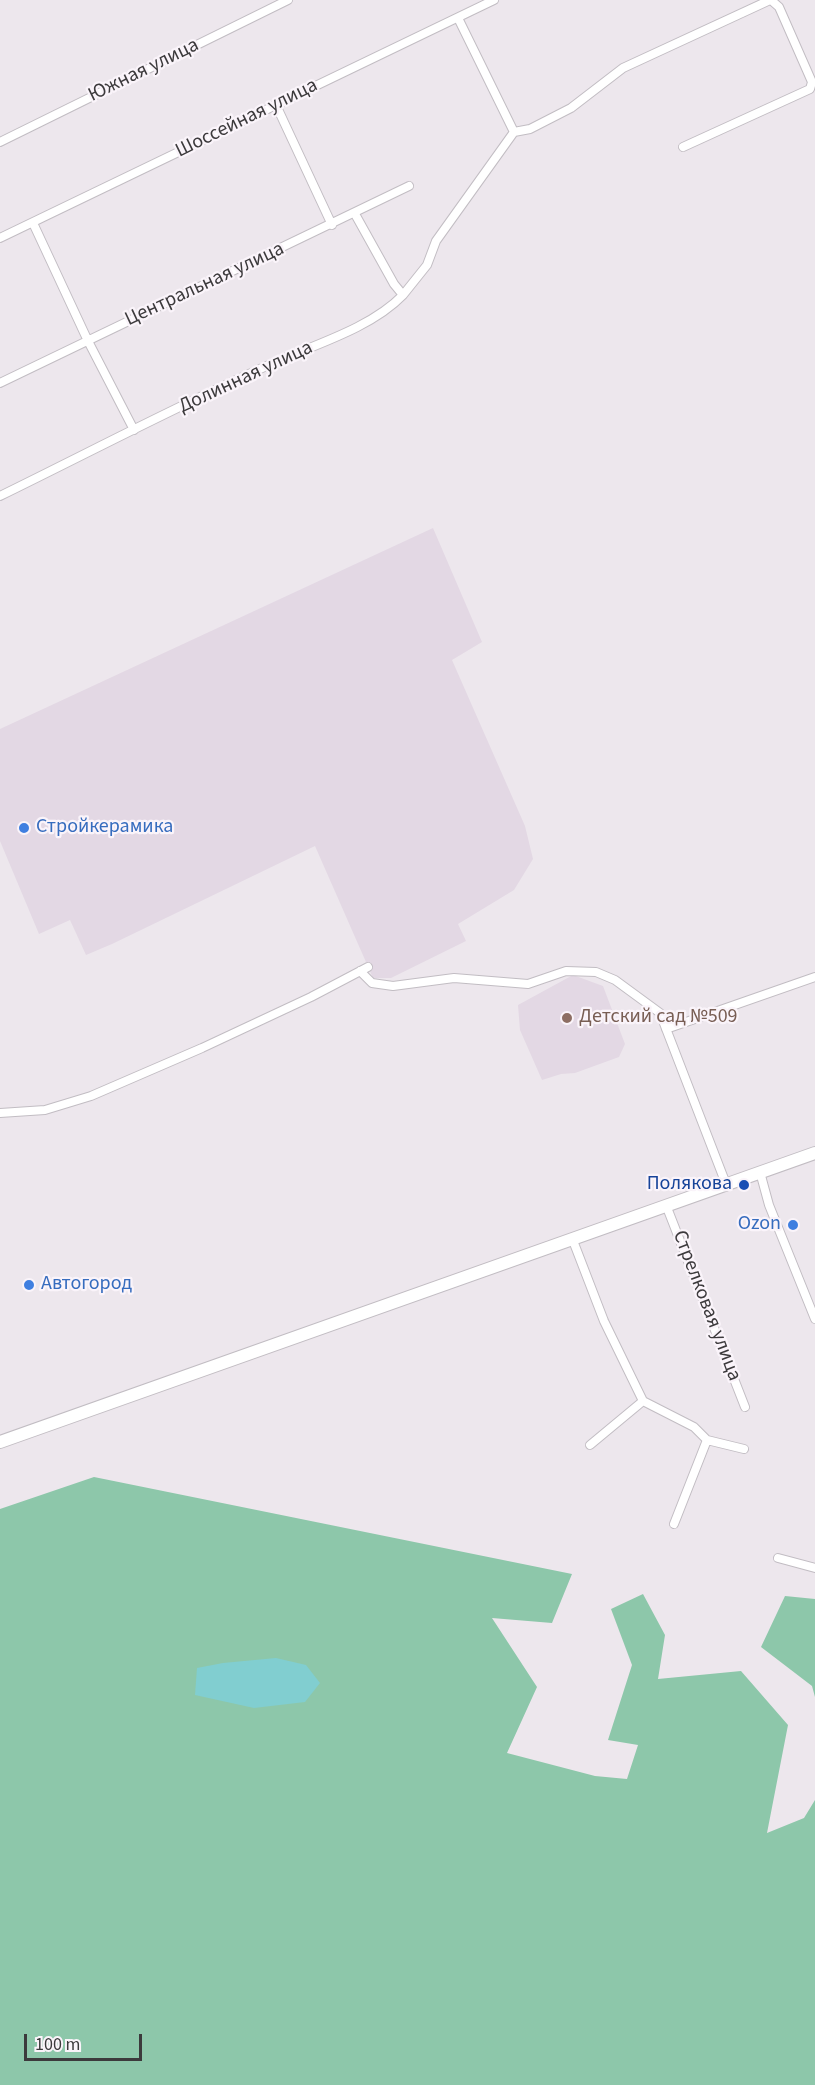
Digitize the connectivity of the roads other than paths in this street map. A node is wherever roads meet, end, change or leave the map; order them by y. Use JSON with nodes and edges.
{"nodes":[{"id":1,"x":288,"y":0,"type":"edge"},
{"id":2,"x":494,"y":0,"type":"edge"},
{"id":3,"x":771,"y":0,"type":"edge"},
{"id":4,"x":458,"y":18,"type":"junction"},
{"id":5,"x":276,"y":105,"type":"junction"},
{"id":6,"x":514,"y":132,"type":"junction"},
{"id":7,"x":0,"y":142,"type":"edge"},
{"id":8,"x":683,"y":147,"type":"dead end"},
{"id":9,"x":409,"y":186,"type":"dead end"},
{"id":10,"x":355,"y":214,"type":"junction"},
{"id":11,"x":33,"y":223,"type":"junction"},
{"id":12,"x":332,"y":225,"type":"junction"},
{"id":13,"x":0,"y":238,"type":"edge"},
{"id":14,"x":403,"y":295,"type":"junction"},
{"id":15,"x":88,"y":340,"type":"junction"},
{"id":16,"x":0,"y":383,"type":"edge"},
{"id":17,"x":134,"y":430,"type":"junction"},
{"id":18,"x":0,"y":496,"type":"edge"},
{"id":19,"x":815,"y":976,"type":"edge"},
{"id":20,"x":666,"y":1029,"type":"junction"},
{"id":21,"x":0,"y":1113,"type":"edge"},
{"id":22,"x":815,"y":1153,"type":"edge"},
{"id":23,"x":760,"y":1172,"type":"junction"},
{"id":24,"x":726,"y":1184,"type":"junction"},
{"id":25,"x":666,"y":1205,"type":"junction"},
{"id":26,"x":572,"y":1238,"type":"junction"},
{"id":27,"x":815,"y":1319,"type":"edge"},
{"id":28,"x":643,"y":1401,"type":"junction"},
{"id":29,"x":745,"y":1407,"type":"dead end"},
{"id":30,"x":707,"y":1440,"type":"junction"},
{"id":31,"x":0,"y":1442,"type":"edge"},
{"id":32,"x":591,"y":1445,"type":"dead end"},
{"id":33,"x":744,"y":1449,"type":"dead end"},
{"id":34,"x":674,"y":1524,"type":"dead end"},
{"id":35,"x":778,"y":1558,"type":"dead end"},
{"id":36,"x":815,"y":1568,"type":"edge"}],
"edges":[{"from":1,"to":7,"type":"street","name":"Южная улица"},
{"from":2,"to":4,"type":"street","name":"Шоссейная улица"},
{"from":3,"to":6,"type":"street"},
{"from":3,"to":8,"type":"street"},
{"from":4,"to":5,"type":"street","name":"Шоссейная улица"},
{"from":4,"to":6,"type":"street"},
{"from":5,"to":11,"type":"street","name":"Шоссейная улица"},
{"from":5,"to":12,"type":"street"},
{"from":6,"to":14,"type":"street","name":"Долинная улица"},
{"from":9,"to":10,"type":"street","name":"Центральная улица"},
{"from":10,"to":12,"type":"street","name":"Центральная улица"},
{"from":10,"to":14,"type":"street"},
{"from":11,"to":13,"type":"street","name":"Шоссейная улица"},
{"from":11,"to":15,"type":"street"},
{"from":12,"to":15,"type":"street","name":"Центральная улица"},
{"from":14,"to":17,"type":"street","name":"Долинная улица"},
{"from":15,"to":16,"type":"street","name":"Центральная улица"},
{"from":15,"to":17,"type":"street"},
{"from":17,"to":18,"type":"street","name":"Долинная улица"},
{"from":19,"to":20,"type":"street"},
{"from":20,"to":21,"type":"street"},
{"from":20,"to":24,"type":"street"},
{"from":22,"to":23,"type":"street"},
{"from":23,"to":24,"type":"street"},
{"from":23,"to":27,"type":"street"},
{"from":24,"to":25,"type":"street"},
{"from":25,"to":26,"type":"street"},
{"from":25,"to":29,"type":"street","name":"Стрелковая улица"},
{"from":26,"to":28,"type":"street"},
{"from":26,"to":31,"type":"street"},
{"from":28,"to":30,"type":"street"},
{"from":28,"to":32,"type":"street"},
{"from":30,"to":33,"type":"street"},
{"from":30,"to":34,"type":"street"},
{"from":35,"to":36,"type":"street"}]}
